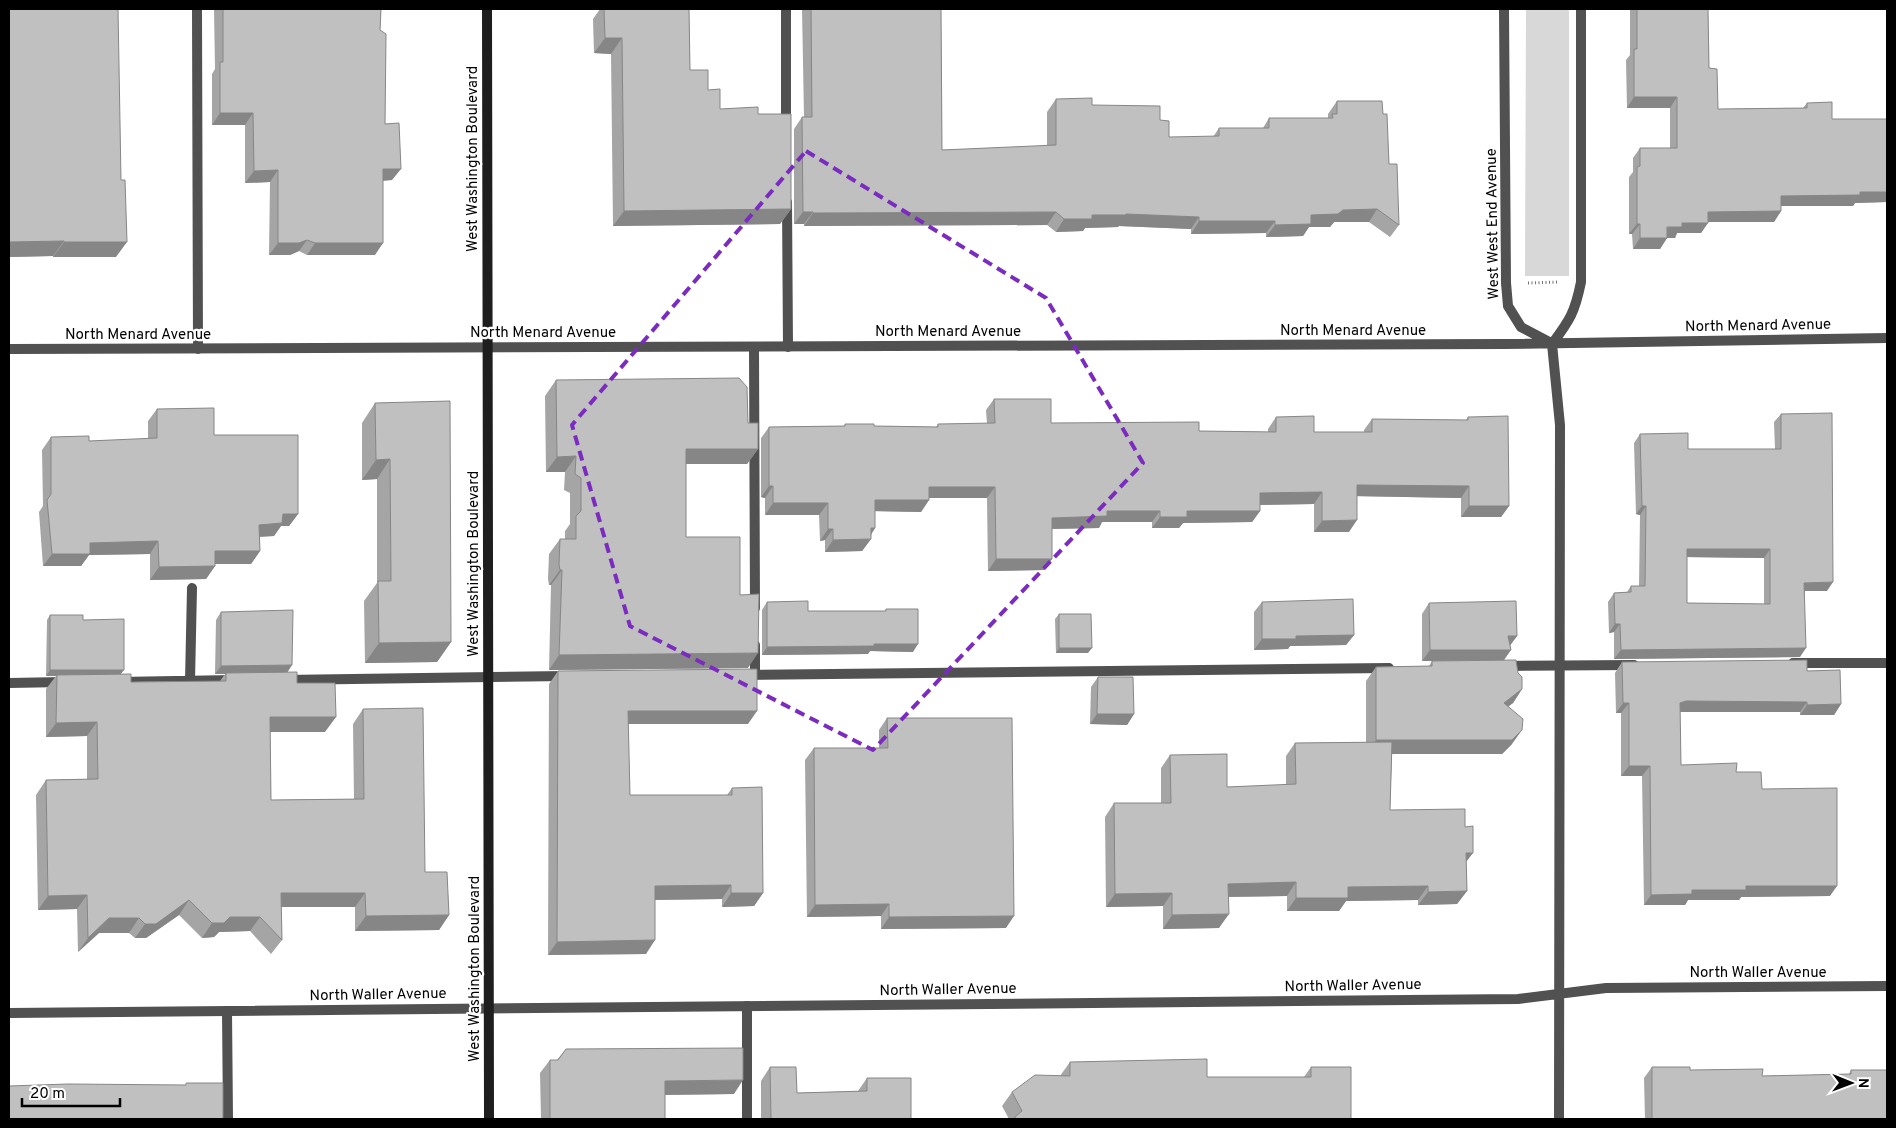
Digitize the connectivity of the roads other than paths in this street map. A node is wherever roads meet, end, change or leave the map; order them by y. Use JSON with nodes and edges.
{"nodes":[{"id":1,"x":197,"y":9,"type":"edge"},
{"id":2,"x":487,"y":9,"type":"edge"},
{"id":3,"x":786,"y":9,"type":"edge"},
{"id":4,"x":1504,"y":9,"type":"edge"},
{"id":5,"x":1581,"y":9,"type":"edge"},
{"id":6,"x":786,"y":138,"type":"edge"},
{"id":7,"x":787,"y":188,"type":"edge"},
{"id":8,"x":1887,"y":338,"type":"edge"},
{"id":9,"x":1552,"y":344,"type":"junction"},
{"id":10,"x":754,"y":346,"type":"junction"},
{"id":11,"x":788,"y":347,"type":"junction"},
{"id":12,"x":198,"y":348,"type":"junction"},
{"id":13,"x":488,"y":348,"type":"junction"},
{"id":14,"x":9,"y":349,"type":"edge"},
{"id":15,"x":192,"y":588,"type":"dead end"},
{"id":16,"x":755,"y":615,"type":"edge"},
{"id":17,"x":755,"y":635,"type":"edge"},
{"id":18,"x":1887,"y":663,"type":"edge"},
{"id":19,"x":1781,"y":664,"type":"edge"},
{"id":20,"x":1646,"y":665,"type":"edge"},
{"id":21,"x":1491,"y":666,"type":"edge"},
{"id":22,"x":1559,"y":666,"type":"junction"},
{"id":23,"x":1401,"y":668,"type":"edge"},
{"id":24,"x":736,"y":675,"type":"edge"},
{"id":25,"x":755,"y":675,"type":"junction"},
{"id":26,"x":572,"y":676,"type":"edge"},
{"id":27,"x":488,"y":678,"type":"junction"},
{"id":28,"x":248,"y":680,"type":"edge"},
{"id":29,"x":268,"y":680,"type":"edge"},
{"id":30,"x":190,"y":681,"type":"junction"},
{"id":31,"x":75,"y":682,"type":"edge"},
{"id":32,"x":104,"y":682,"type":"edge"},
{"id":33,"x":9,"y":683,"type":"edge"},
{"id":34,"x":1887,"y":986,"type":"edge"},
{"id":35,"x":1558,"y":994,"type":"junction"},
{"id":36,"x":747,"y":1006,"type":"junction"},
{"id":37,"x":489,"y":1008,"type":"junction"},
{"id":38,"x":227,"y":1011,"type":"junction"},
{"id":39,"x":9,"y":1013,"type":"edge"},
{"id":40,"x":228,"y":1119,"type":"edge"},
{"id":41,"x":489,"y":1119,"type":"edge"},
{"id":42,"x":747,"y":1119,"type":"edge"},
{"id":43,"x":1559,"y":1119,"type":"edge"}],
"edges":[{"from":1,"to":12,"type":"street"},
{"from":2,"to":13,"type":"street","name":"West Washington Boulevard"},
{"from":3,"to":6,"type":"street"},
{"from":4,"to":9,"type":"street","name":"West West End Avenue"},
{"from":5,"to":9,"type":"street"},
{"from":7,"to":11,"type":"street"},
{"from":8,"to":9,"type":"street","name":"North Menard Avenue"},
{"from":9,"to":11,"type":"street","name":"North Menard Avenue"},
{"from":9,"to":22,"type":"street"},
{"from":10,"to":11,"type":"street","name":"North Menard Avenue"},
{"from":10,"to":13,"type":"street","name":"North Menard Avenue"},
{"from":10,"to":16,"type":"street"},
{"from":12,"to":13,"type":"street","name":"North Menard Avenue"},
{"from":12,"to":14,"type":"street","name":"North Menard Avenue"},
{"from":13,"to":27,"type":"street","name":"West Washington Boulevard"},
{"from":15,"to":30,"type":"street"},
{"from":17,"to":25,"type":"street"},
{"from":18,"to":19,"type":"street"},
{"from":20,"to":22,"type":"street"},
{"from":21,"to":22,"type":"street"},
{"from":22,"to":35,"type":"street"},
{"from":23,"to":25,"type":"street"},
{"from":24,"to":25,"type":"street"},
{"from":26,"to":27,"type":"street"},
{"from":27,"to":29,"type":"street"},
{"from":27,"to":37,"type":"street","name":"West Washington Boulevard"},
{"from":28,"to":30,"type":"street"},
{"from":30,"to":32,"type":"street"},
{"from":31,"to":33,"type":"street"},
{"from":34,"to":35,"type":"street","name":"North Waller Avenue"},
{"from":35,"to":36,"type":"street","name":"North Waller Avenue"},
{"from":35,"to":43,"type":"street"},
{"from":36,"to":37,"type":"street","name":"North Waller Avenue"},
{"from":36,"to":42,"type":"street"},
{"from":37,"to":38,"type":"street","name":"North Waller Avenue"},
{"from":37,"to":41,"type":"street","name":"West Washington Boulevard"},
{"from":38,"to":39,"type":"street","name":"North Waller Avenue"},
{"from":38,"to":40,"type":"street"}]}
